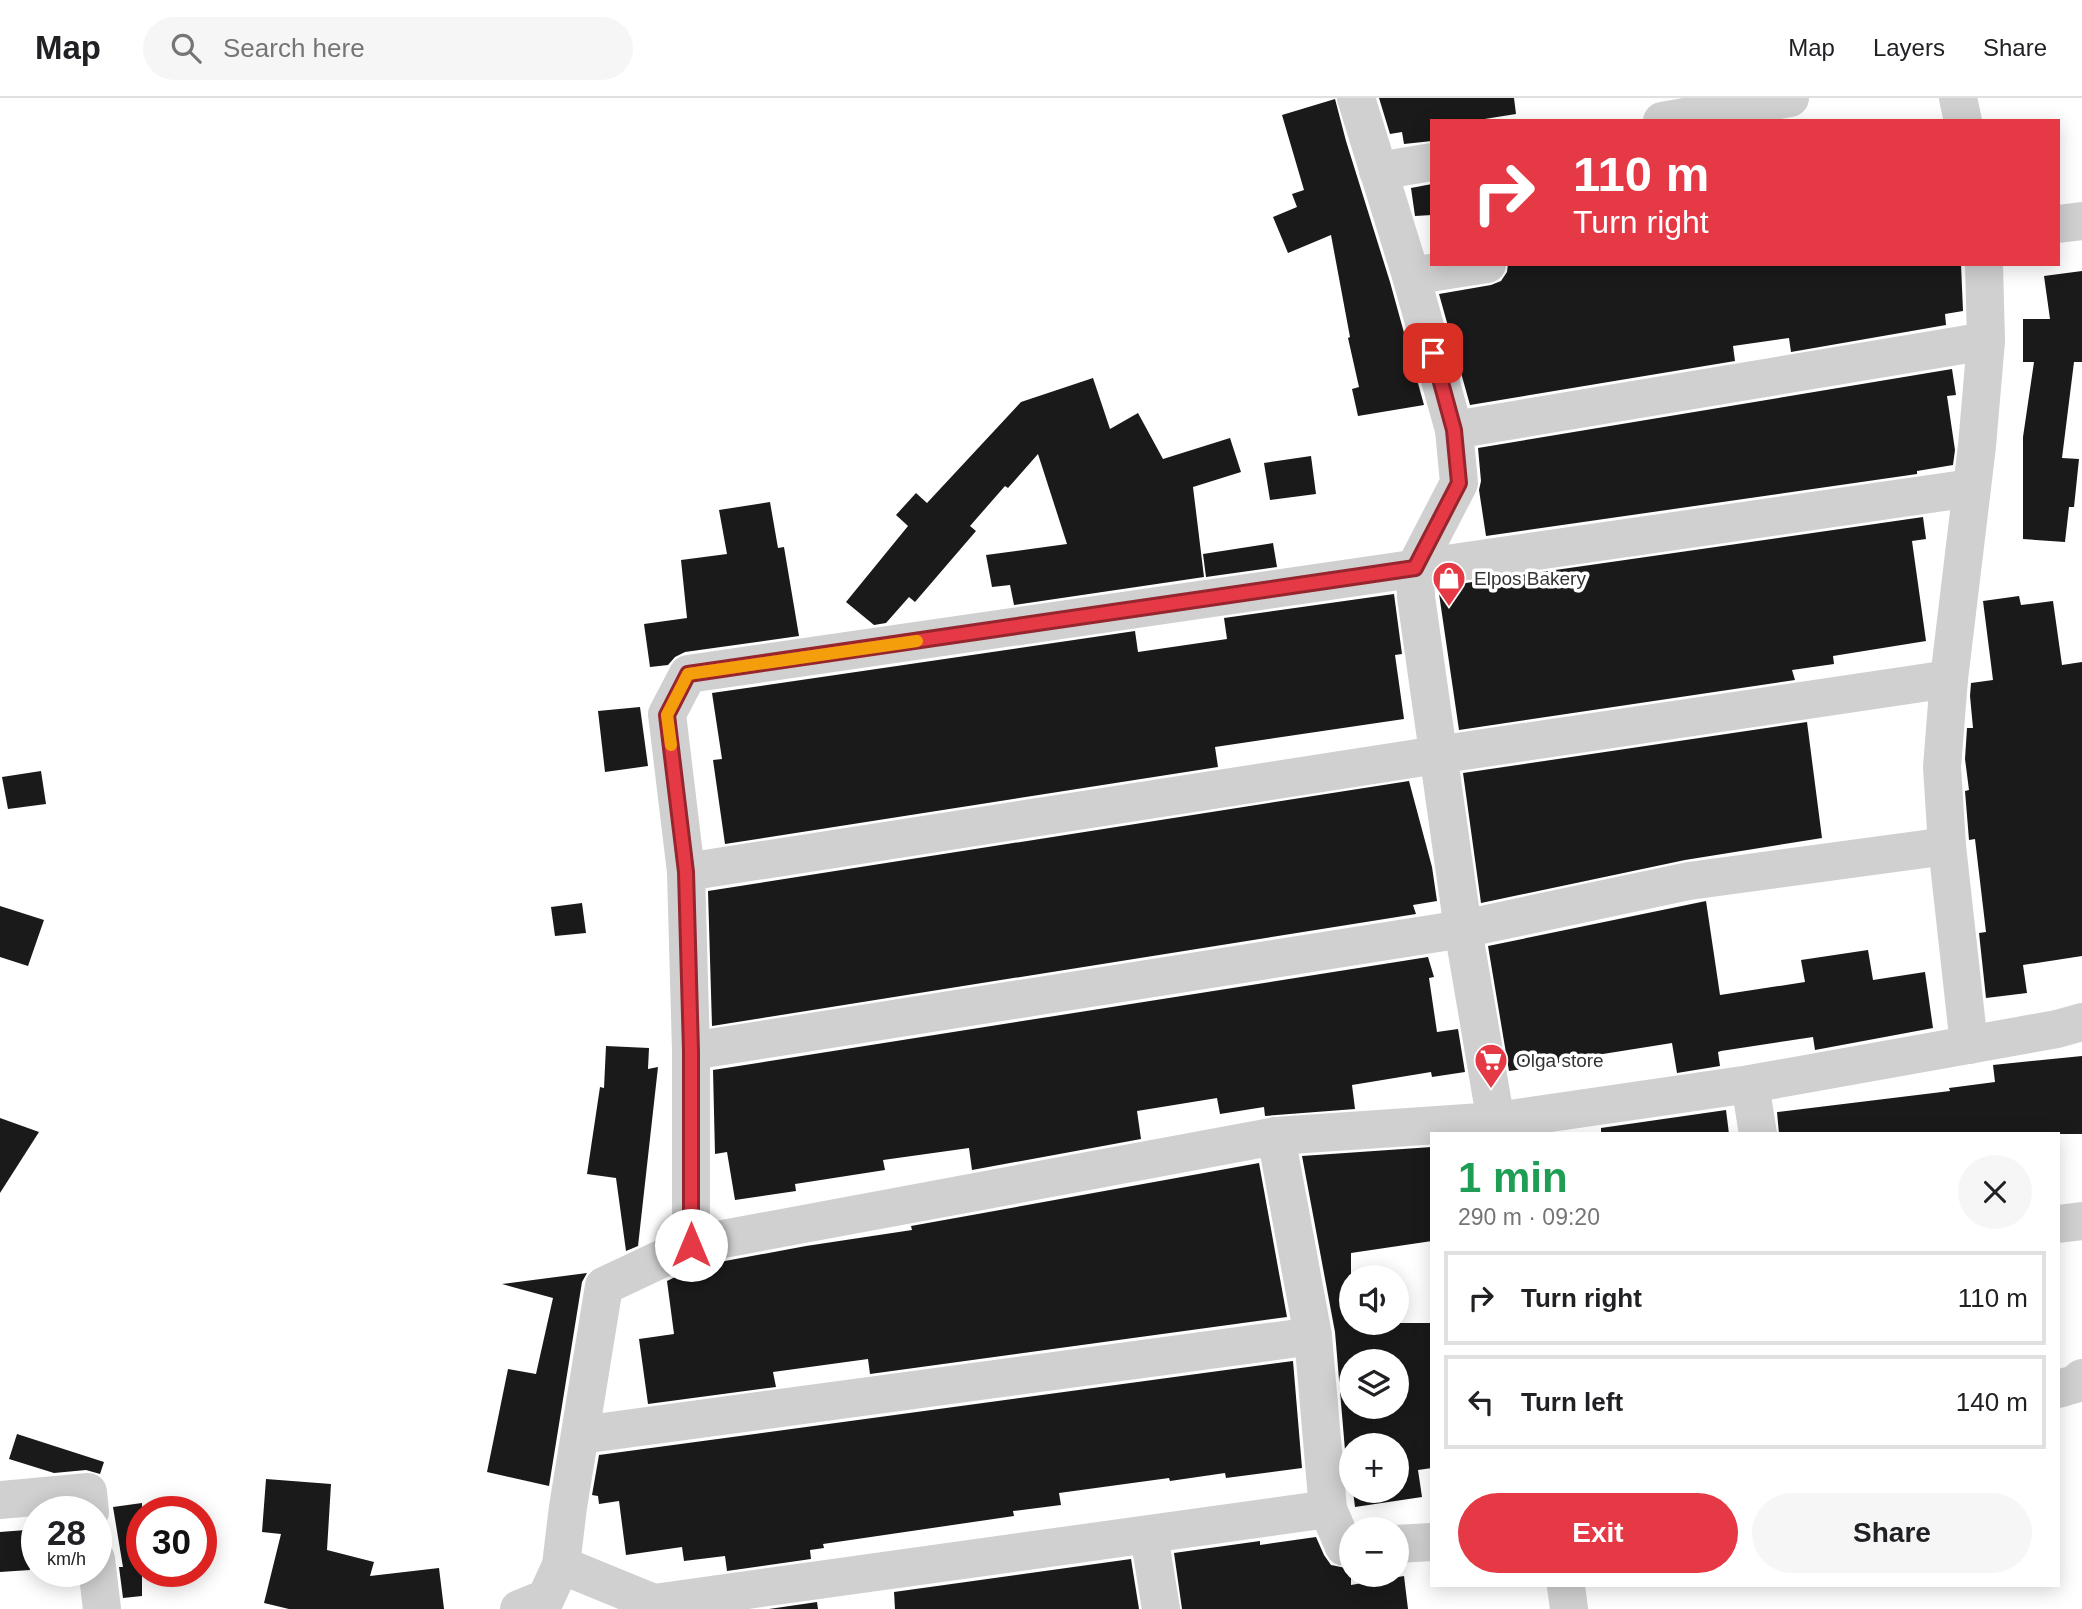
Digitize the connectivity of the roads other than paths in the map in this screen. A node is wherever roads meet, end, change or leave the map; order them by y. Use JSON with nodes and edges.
{"nodes":[{"id":1,"x":1356,"y":98,"type":"edge"},
{"id":2,"x":1790,"y":98,"type":"edge"},
{"id":3,"x":1958,"y":98,"type":"edge"},
{"id":4,"x":1673,"y":119,"type":"edge"},
{"id":5,"x":1963,"y":119,"type":"edge"},
{"id":6,"x":1430,"y":162,"type":"edge"},
{"id":7,"x":1378,"y":171,"type":"junction"},
{"id":8,"x":2082,"y":222,"type":"edge"},
{"id":9,"x":2060,"y":224,"type":"edge"},
{"id":10,"x":1474,"y":266,"type":"edge"},
{"id":11,"x":1984,"y":266,"type":"edge"},
{"id":12,"x":1411,"y":276,"type":"junction"},
{"id":13,"x":1986,"y":341,"type":"junction"},
{"id":14,"x":1454,"y":430,"type":"junction"},
{"id":15,"x":1971,"y":488,"type":"junction"},
{"id":16,"x":1415,"y":568,"type":"junction"},
{"id":17,"x":1949,"y":679,"type":"junction"},
{"id":18,"x":1437,"y":755,"type":"junction"},
{"id":19,"x":1947,"y":846,"type":"junction"},
{"id":20,"x":686,"y":872,"type":"junction"},
{"id":21,"x":1463,"y":929,"type":"junction"},
{"id":22,"x":2082,"y":1021,"type":"edge"},
{"id":23,"x":1969,"y":1045,"type":"junction"},
{"id":24,"x":691,"y":1051,"type":"junction"},
{"id":25,"x":1750,"y":1084,"type":"junction"},
{"id":26,"x":1497,"y":1128,"type":"edge"},
{"id":27,"x":1758,"y":1132,"type":"edge"},
{"id":28,"x":1276,"y":1136,"type":"junction"},
{"id":29,"x":2082,"y":1221,"type":"edge"},
{"id":30,"x":2060,"y":1224,"type":"edge"},
{"id":31,"x":691,"y":1245,"type":"junction"},
{"id":32,"x":1313,"y":1336,"type":"junction"},
{"id":33,"x":2082,"y":1378,"type":"edge"},
{"id":34,"x":2060,"y":1388,"type":"edge"},
{"id":35,"x":581,"y":1435,"type":"junction"},
{"id":36,"x":44,"y":1496,"type":"edge"},
{"id":37,"x":88,"y":1496,"type":"edge"},
{"id":38,"x":21,"y":1498,"type":"edge"},
{"id":39,"x":0,"y":1500,"type":"edge"},
{"id":40,"x":1328,"y":1509,"type":"junction"},
{"id":41,"x":1149,"y":1535,"type":"junction"},
{"id":42,"x":1339,"y":1535,"type":"edge"},
{"id":43,"x":1430,"y":1542,"type":"edge"},
{"id":44,"x":1409,"y":1543,"type":"edge"},
{"id":45,"x":561,"y":1565,"type":"junction"},
{"id":46,"x":99,"y":1587,"type":"edge"},
{"id":47,"x":1566,"y":1587,"type":"edge"},
{"id":48,"x":102,"y":1609,"type":"edge"},
{"id":49,"x":519,"y":1609,"type":"edge"},
{"id":50,"x":1161,"y":1609,"type":"edge"},
{"id":51,"x":1569,"y":1609,"type":"edge"}],
"edges":[{"from":1,"to":7,"type":"street"},
{"from":2,"to":4,"type":"street"},
{"from":3,"to":5,"type":"street"},
{"from":6,"to":7,"type":"street"},
{"from":7,"to":12,"type":"street"},
{"from":8,"to":9,"type":"street"},
{"from":10,"to":12,"type":"street"},
{"from":11,"to":13,"type":"street"},
{"from":12,"to":14,"type":"street"},
{"from":13,"to":14,"type":"street"},
{"from":13,"to":15,"type":"street"},
{"from":14,"to":16,"type":"street"},
{"from":15,"to":16,"type":"street"},
{"from":15,"to":17,"type":"street"},
{"from":16,"to":18,"type":"street"},
{"from":16,"to":20,"type":"street"},
{"from":17,"to":18,"type":"street"},
{"from":17,"to":19,"type":"street"},
{"from":18,"to":20,"type":"street"},
{"from":18,"to":21,"type":"street"},
{"from":19,"to":21,"type":"street"},
{"from":19,"to":23,"type":"street"},
{"from":20,"to":24,"type":"street"},
{"from":21,"to":24,"type":"street"},
{"from":21,"to":26,"type":"street"},
{"from":22,"to":23,"type":"street"},
{"from":23,"to":25,"type":"street"},
{"from":24,"to":31,"type":"street"},
{"from":25,"to":26,"type":"street"},
{"from":25,"to":27,"type":"street"},
{"from":26,"to":28,"type":"street"},
{"from":28,"to":31,"type":"street"},
{"from":28,"to":32,"type":"street"},
{"from":29,"to":30,"type":"street"},
{"from":31,"to":35,"type":"street"},
{"from":32,"to":35,"type":"street"},
{"from":32,"to":40,"type":"street"},
{"from":33,"to":34,"type":"street"},
{"from":35,"to":45,"type":"street"},
{"from":36,"to":37,"type":"street"},
{"from":38,"to":39,"type":"street"},
{"from":40,"to":41,"type":"street"},
{"from":40,"to":42,"type":"street"},
{"from":41,"to":45,"type":"street"},
{"from":41,"to":50,"type":"street"},
{"from":43,"to":44,"type":"street"},
{"from":45,"to":49,"type":"street"},
{"from":46,"to":48,"type":"street"},
{"from":47,"to":51,"type":"street"}]}
